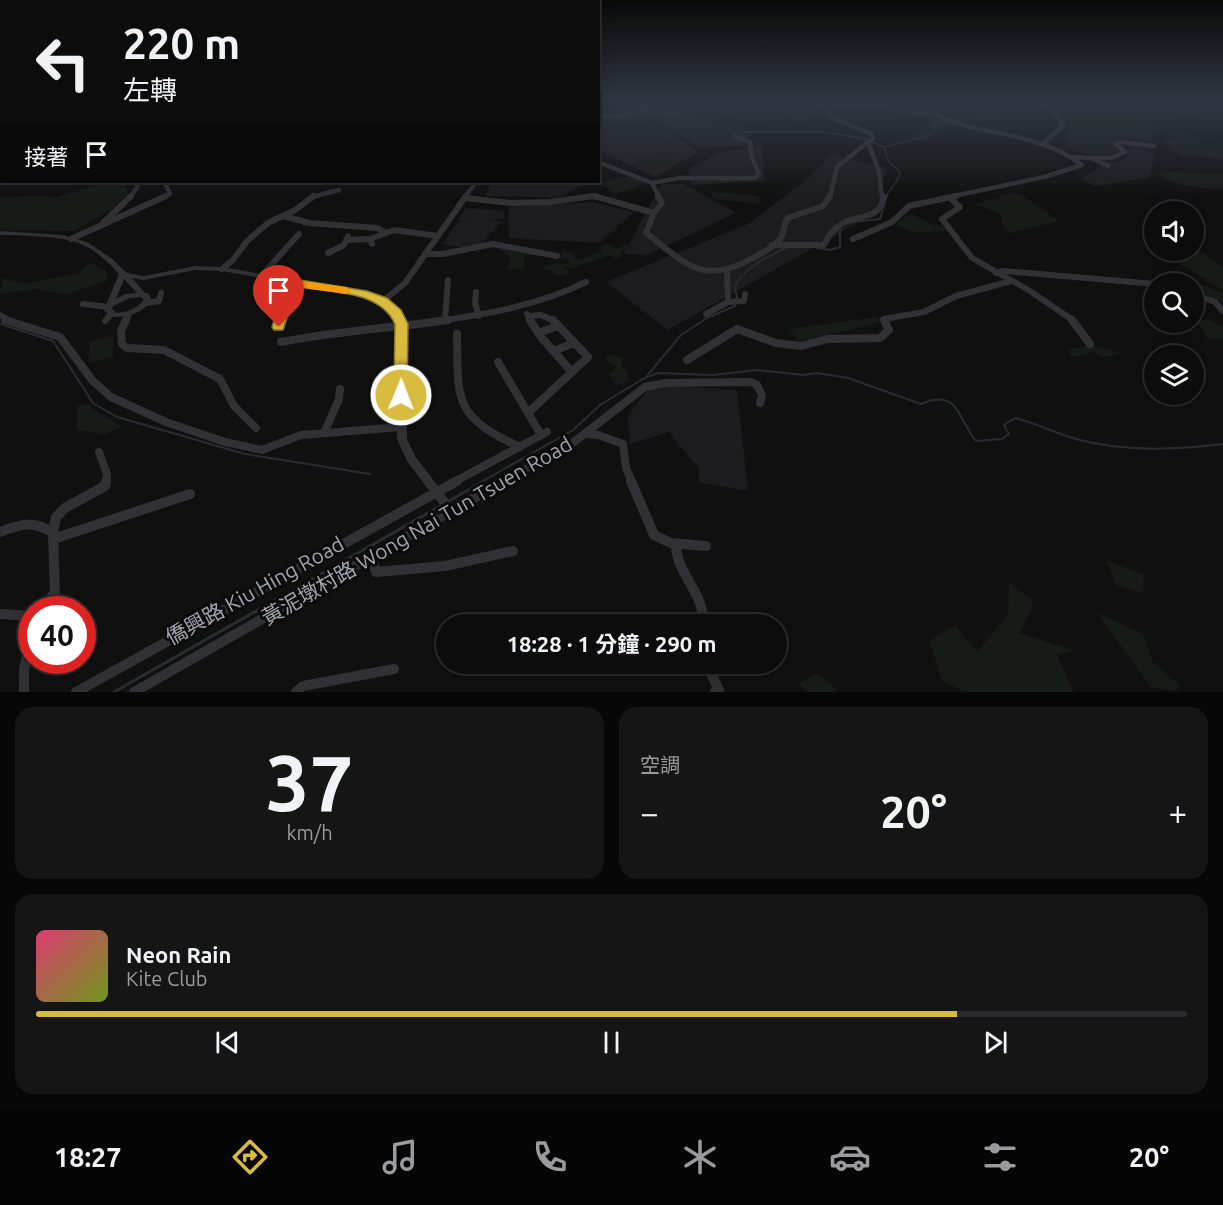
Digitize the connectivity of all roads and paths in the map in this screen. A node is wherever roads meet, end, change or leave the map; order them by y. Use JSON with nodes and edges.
{"nodes":[{"id":1,"x":871,"y":134,"type":"edge"},
{"id":2,"x":1004,"y":134,"type":"edge"},
{"id":3,"x":1053,"y":134,"type":"edge"},
{"id":4,"x":734,"y":136,"type":"dead end"},
{"id":5,"x":1047,"y":144,"type":"junction"},
{"id":6,"x":869,"y":145,"type":"junction"},
{"id":7,"x":1154,"y":146,"type":"dead end"},
{"id":8,"x":1073,"y":157,"type":"junction"},
{"id":9,"x":1091,"y":158,"type":"junction"},
{"id":10,"x":600,"y":163,"type":"edge"},
{"id":11,"x":1108,"y":166,"type":"dead end"},
{"id":12,"x":135,"y":183,"type":"edge"},
{"id":13,"x":475,"y":183,"type":"edge"},
{"id":14,"x":652,"y":183,"type":"junction"},
{"id":15,"x":166,"y":185,"type":"dead end"},
{"id":16,"x":339,"y":190,"type":"dead end"},
{"id":17,"x":465,"y":198,"type":"junction"},
{"id":18,"x":951,"y":199,"type":"junction"},
{"id":19,"x":654,"y":213,"type":"junction"},
{"id":20,"x":284,"y":216,"type":"junction"},
{"id":21,"x":103,"y":223,"type":"junction"},
{"id":22,"x":383,"y":231,"type":"junction"},
{"id":23,"x":0,"y":233,"type":"edge"},
{"id":24,"x":299,"y":234,"type":"dead end"},
{"id":25,"x":438,"y":236,"type":"junction"},
{"id":26,"x":71,"y":238,"type":"junction"},
{"id":27,"x":853,"y":239,"type":"dead end"},
{"id":28,"x":772,"y":245,"type":"junction"},
{"id":29,"x":328,"y":253,"type":"dead end"},
{"id":30,"x":425,"y":254,"type":"junction"},
{"id":31,"x":557,"y":256,"type":"dead end"},
{"id":32,"x":222,"y":269,"type":"junction"},
{"id":33,"x":727,"y":272,"type":"junction"},
{"id":34,"x":996,"y":273,"type":"junction"},
{"id":35,"x":167,"y":274,"type":"junction"},
{"id":36,"x":122,"y":275,"type":"junction"},
{"id":37,"x":261,"y":276,"type":"junction"},
{"id":38,"x":448,"y":280,"type":"dead end"},
{"id":39,"x":1011,"y":281,"type":"junction"},
{"id":40,"x":586,"y":282,"type":"dead end"},
{"id":41,"x":300,"y":283,"type":"junction"},
{"id":42,"x":1144,"y":283,"type":"edge"},
{"id":43,"x":476,"y":292,"type":"dead end"},
{"id":44,"x":161,"y":293,"type":"dead end"},
{"id":45,"x":745,"y":294,"type":"dead end"},
{"id":46,"x":145,"y":297,"type":"junction"},
{"id":47,"x":1204,"y":298,"type":"edge"},
{"id":48,"x":383,"y":300,"type":"junction"},
{"id":49,"x":734,"y":303,"type":"junction"},
{"id":50,"x":83,"y":304,"type":"dead end"},
{"id":51,"x":523,"y":307,"type":"junction"},
{"id":52,"x":110,"y":308,"type":"junction"},
{"id":53,"x":1223,"y":311,"type":"edge"},
{"id":54,"x":129,"y":314,"type":"junction"},
{"id":55,"x":706,"y":314,"type":"dead end"},
{"id":56,"x":0,"y":315,"type":"edge"},
{"id":57,"x":479,"y":316,"type":"junction"},
{"id":58,"x":528,"y":316,"type":"junction"},
{"id":59,"x":445,"y":319,"type":"junction"},
{"id":60,"x":105,"y":321,"type":"dead end"},
{"id":61,"x":402,"y":326,"type":"junction"},
{"id":62,"x":558,"y":326,"type":"junction"},
{"id":63,"x":279,"y":327,"type":"dead end"},
{"id":64,"x":538,"y":333,"type":"junction"},
{"id":65,"x":457,"y":334,"type":"dead end"},
{"id":66,"x":281,"y":342,"type":"dead end"},
{"id":67,"x":574,"y":343,"type":"junction"},
{"id":68,"x":1090,"y":344,"type":"dead end"},
{"id":69,"x":553,"y":351,"type":"junction"},
{"id":70,"x":687,"y":360,"type":"dead end"},
{"id":71,"x":498,"y":362,"type":"dead end"},
{"id":72,"x":571,"y":371,"type":"junction"},
{"id":73,"x":340,"y":389,"type":"dead end"},
{"id":74,"x":760,"y":403,"type":"dead end"},
{"id":75,"x":530,"y":411,"type":"junction"},
{"id":76,"x":401,"y":427,"type":"junction"},
{"id":77,"x":256,"y":428,"type":"dead end"},
{"id":78,"x":324,"y":433,"type":"junction"},
{"id":79,"x":586,"y":434,"type":"junction"},
{"id":80,"x":520,"y":447,"type":"junction"},
{"id":81,"x":99,"y":452,"type":"dead end"},
{"id":82,"x":436,"y":492,"type":"junction"},
{"id":83,"x":190,"y":494,"type":"dead end"},
{"id":84,"x":450,"y":510,"type":"junction"},
{"id":85,"x":0,"y":531,"type":"edge"},
{"id":86,"x":53,"y":536,"type":"junction"},
{"id":87,"x":676,"y":544,"type":"junction"},
{"id":88,"x":706,"y":546,"type":"dead end"},
{"id":89,"x":513,"y":551,"type":"dead end"},
{"id":90,"x":371,"y":555,"type":"junction"},
{"id":91,"x":52,"y":596,"type":"edge"},
{"id":92,"x":0,"y":614,"type":"edge"},
{"id":93,"x":706,"y":614,"type":"edge"},
{"id":94,"x":18,"y":615,"type":"edge"},
{"id":95,"x":394,"y":669,"type":"dead end"},
{"id":96,"x":24,"y":674,"type":"edge"},
{"id":97,"x":711,"y":674,"type":"edge"},
{"id":98,"x":24,"y":692,"type":"edge"},
{"id":99,"x":76,"y":692,"type":"edge"},
{"id":100,"x":134,"y":692,"type":"edge"},
{"id":101,"x":296,"y":692,"type":"edge"},
{"id":102,"x":715,"y":692,"type":"edge"}],
"edges":[{"from":1,"to":6,"type":"street"},
{"from":2,"to":5,"type":"street"},
{"from":3,"to":5,"type":"street"},
{"from":4,"to":14,"type":"street"},
{"from":5,"to":8,"type":"street"},
{"from":6,"to":28,"type":"street"},
{"from":6,"to":28,"type":"street"},
{"from":7,"to":9,"type":"street"},
{"from":8,"to":9,"type":"street"},
{"from":8,"to":18,"type":"street"},
{"from":9,"to":11,"type":"street"},
{"from":10,"to":14,"type":"street"},
{"from":12,"to":21,"type":"street"},
{"from":13,"to":17,"type":"street"},
{"from":14,"to":19,"type":"street"},
{"from":15,"to":21,"type":"street"},
{"from":16,"to":20,"type":"street"},
{"from":17,"to":19,"type":"street"},
{"from":17,"to":25,"type":"street"},
{"from":18,"to":27,"type":"street"},
{"from":18,"to":34,"type":"street"},
{"from":19,"to":33,"type":"street"},
{"from":20,"to":22,"type":"street"},
{"from":20,"to":32,"type":"street"},
{"from":21,"to":26,"type":"street"},
{"from":22,"to":25,"type":"street"},
{"from":22,"to":29,"type":"street"},
{"from":23,"to":26,"type":"street"},
{"from":24,"to":37,"type":"street"},
{"from":25,"to":30,"type":"street"},
{"from":26,"to":36,"type":"street"},
{"from":28,"to":33,"type":"street"},
{"from":30,"to":31,"type":"street"},
{"from":30,"to":48,"type":"street"},
{"from":32,"to":35,"type":"street"},
{"from":32,"to":37,"type":"street"},
{"from":33,"to":49,"type":"street"},
{"from":34,"to":39,"type":"street"},
{"from":34,"to":42,"type":"street"},
{"from":35,"to":36,"type":"street"},
{"from":35,"to":46,"type":"street"},
{"from":36,"to":46,"type":"street"},
{"from":36,"to":52,"type":"street"},
{"from":37,"to":41,"type":"street"},
{"from":38,"to":59,"type":"street"},
{"from":39,"to":68,"type":"street"},
{"from":39,"to":70,"type":"street"},
{"from":40,"to":51,"type":"street"},
{"from":41,"to":48,"type":"street"},
{"from":41,"to":63,"type":"street"},
{"from":43,"to":57,"type":"street"},
{"from":44,"to":46,"type":"street"},
{"from":45,"to":49,"type":"street"},
{"from":46,"to":52,"type":"street"},
{"from":46,"to":54,"type":"street"},
{"from":47,"to":53,"type":"street"},
{"from":48,"to":61,"type":"street"},
{"from":49,"to":55,"type":"street"},
{"from":50,"to":52,"type":"street"},
{"from":51,"to":57,"type":"street"},
{"from":51,"to":58,"type":"street"},
{"from":52,"to":54,"type":"street"},
{"from":52,"to":60,"type":"street"},
{"from":54,"to":77,"type":"street"},
{"from":56,"to":78,"type":"street"},
{"from":57,"to":59,"type":"street"},
{"from":58,"to":62,"type":"street"},
{"from":58,"to":64,"type":"street"},
{"from":59,"to":61,"type":"street"},
{"from":61,"to":66,"type":"street"},
{"from":61,"to":76,"type":"street"},
{"from":62,"to":64,"type":"street"},
{"from":62,"to":67,"type":"street"},
{"from":64,"to":69,"type":"street"},
{"from":65,"to":80,"type":"street"},
{"from":67,"to":69,"type":"street"},
{"from":67,"to":72,"type":"street"},
{"from":69,"to":72,"type":"street"},
{"from":71,"to":75,"type":"street"},
{"from":72,"to":75,"type":"street"},
{"from":73,"to":78,"type":"street"},
{"from":74,"to":79,"type":"street","name":"黃泥墩村路 Wong Nai Tun Tsuen Road"},
{"from":75,"to":80,"type":"street","name":"僑興路 Kiu Hing Road"},
{"from":76,"to":78,"type":"street"},
{"from":76,"to":82,"type":"street"},
{"from":79,"to":84,"type":"street","name":"黃泥墩村路 Wong Nai Tun Tsuen Road"},
{"from":79,"to":87,"type":"street"},
{"from":80,"to":82,"type":"street","name":"僑興路 Kiu Hing Road"},
{"from":81,"to":86,"type":"street"},
{"from":82,"to":84,"type":"street"},
{"from":82,"to":99,"type":"street","name":"僑興路 Kiu Hing Road"},
{"from":83,"to":86,"type":"street"},
{"from":84,"to":90,"type":"street","name":"黃泥墩村路 Wong Nai Tun Tsuen Road"},
{"from":85,"to":86,"type":"street"},
{"from":86,"to":91,"type":"street"},
{"from":87,"to":88,"type":"street"},
{"from":87,"to":93,"type":"street"},
{"from":89,"to":90,"type":"street"},
{"from":90,"to":100,"type":"street","name":"黃泥墩村路 Wong Nai Tun Tsuen Road"},
{"from":92,"to":94,"type":"street"},
{"from":95,"to":101,"type":"street"},
{"from":96,"to":98,"type":"street"},
{"from":97,"to":102,"type":"street"}]}
